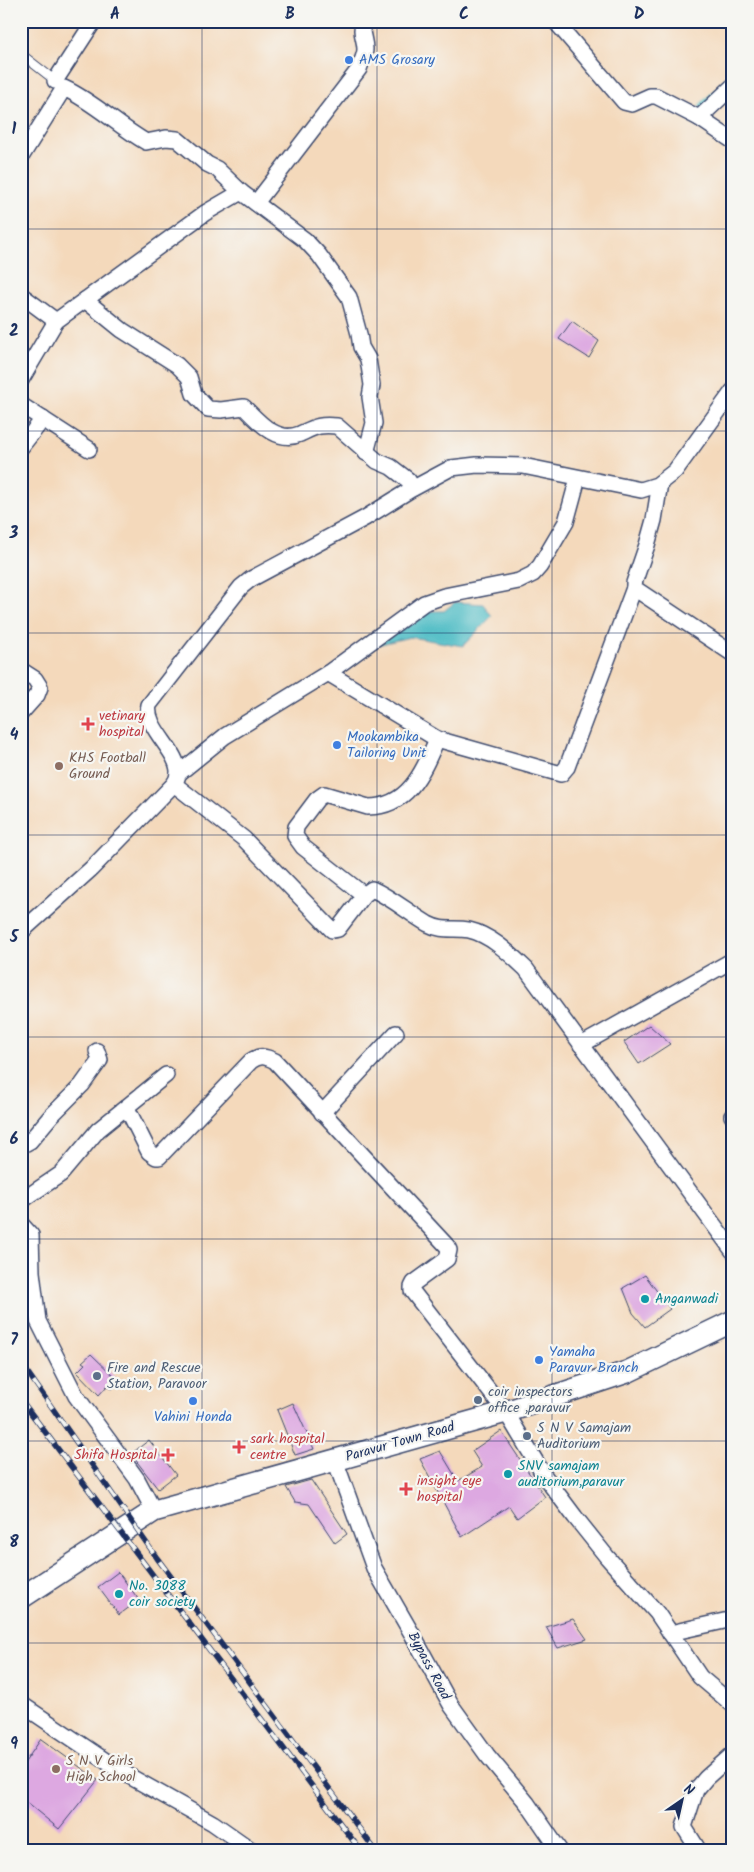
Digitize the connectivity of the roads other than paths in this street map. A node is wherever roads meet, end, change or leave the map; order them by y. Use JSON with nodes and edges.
{"nodes":[{"id":1,"x":94,"y":21,"type":"edge"},
{"id":2,"x":364,"y":21,"type":"edge"},
{"id":3,"x":555,"y":21,"type":"edge"},
{"id":4,"x":21,"y":54,"type":"edge"},
{"id":5,"x":59,"y":84,"type":"junction"},
{"id":6,"x":733,"y":86,"type":"edge"},
{"id":7,"x":699,"y":118,"type":"junction"},
{"id":8,"x":733,"y":141,"type":"edge"},
{"id":9,"x":21,"y":157,"type":"edge"},
{"id":10,"x":241,"y":192,"type":"junction"},
{"id":11,"x":256,"y":202,"type":"junction"},
{"id":12,"x":21,"y":295,"type":"edge"},
{"id":13,"x":85,"y":300,"type":"junction"},
{"id":14,"x":56,"y":321,"type":"junction"},
{"id":15,"x":21,"y":380,"type":"edge"},
{"id":16,"x":733,"y":391,"type":"edge"},
{"id":17,"x":21,"y":406,"type":"edge"},
{"id":18,"x":43,"y":419,"type":"junction"},
{"id":19,"x":21,"y":448,"type":"edge"},
{"id":20,"x":90,"y":449,"type":"dead end"},
{"id":21,"x":366,"y":453,"type":"junction"},
{"id":22,"x":578,"y":478,"type":"junction"},
{"id":23,"x":660,"y":483,"type":"junction"},
{"id":24,"x":413,"y":488,"type":"junction"},
{"id":25,"x":634,"y":588,"type":"junction"},
{"id":26,"x":733,"y":654,"type":"edge"},
{"id":27,"x":21,"y":670,"type":"edge"},
{"id":28,"x":328,"y":673,"type":"junction"},
{"id":29,"x":21,"y":713,"type":"edge"},
{"id":30,"x":437,"y":739,"type":"junction"},
{"id":31,"x":176,"y":779,"type":"junction"},
{"id":32,"x":364,"y":894,"type":"junction"},
{"id":33,"x":21,"y":932,"type":"edge"},
{"id":34,"x":733,"y":960,"type":"edge"},
{"id":35,"x":396,"y":1033,"type":"dead end"},
{"id":36,"x":581,"y":1045,"type":"junction"},
{"id":37,"x":97,"y":1051,"type":"dead end"},
{"id":38,"x":166,"y":1075,"type":"dead end"},
{"id":39,"x":127,"y":1108,"type":"junction"},
{"id":40,"x":322,"y":1112,"type":"junction"},
{"id":41,"x":21,"y":1146,"type":"edge"},
{"id":42,"x":21,"y":1201,"type":"edge"},
{"id":43,"x":21,"y":1224,"type":"edge"},
{"id":44,"x":733,"y":1251,"type":"edge"},
{"id":45,"x":733,"y":1321,"type":"edge"},
{"id":46,"x":506,"y":1412,"type":"junction"},
{"id":47,"x":335,"y":1460,"type":"junction"},
{"id":48,"x":154,"y":1511,"type":"junction"},
{"id":49,"x":21,"y":1598,"type":"edge"},
{"id":50,"x":733,"y":1619,"type":"edge"},
{"id":51,"x":670,"y":1633,"type":"junction"},
{"id":52,"x":21,"y":1704,"type":"edge"},
{"id":53,"x":733,"y":1705,"type":"edge"},
{"id":54,"x":733,"y":1754,"type":"edge"},
{"id":55,"x":253,"y":1851,"type":"edge"},
{"id":56,"x":560,"y":1851,"type":"edge"},
{"id":57,"x":699,"y":1851,"type":"edge"}],
"edges":[{"from":1,"to":5,"type":"street"},
{"from":2,"to":11,"type":"street"},
{"from":3,"to":7,"type":"street"},
{"from":4,"to":5,"type":"lane"},
{"from":5,"to":9,"type":"street"},
{"from":5,"to":10,"type":"street"},
{"from":6,"to":7,"type":"street"},
{"from":7,"to":8,"type":"street"},
{"from":10,"to":11,"type":"street"},
{"from":10,"to":13,"type":"street"},
{"from":11,"to":21,"type":"street"},
{"from":12,"to":14,"type":"street"},
{"from":13,"to":14,"type":"street"},
{"from":13,"to":21,"type":"street"},
{"from":14,"to":15,"type":"street"},
{"from":16,"to":23,"type":"street"},
{"from":17,"to":18,"type":"street"},
{"from":18,"to":19,"type":"street"},
{"from":18,"to":20,"type":"street"},
{"from":21,"to":24,"type":"street"},
{"from":22,"to":23,"type":"street"},
{"from":22,"to":24,"type":"street"},
{"from":22,"to":28,"type":"street"},
{"from":23,"to":25,"type":"street"},
{"from":24,"to":31,"type":"street"},
{"from":25,"to":26,"type":"street"},
{"from":25,"to":30,"type":"street"},
{"from":27,"to":29,"type":"street"},
{"from":28,"to":30,"type":"street"},
{"from":28,"to":31,"type":"street"},
{"from":30,"to":32,"type":"street"},
{"from":31,"to":32,"type":"street"},
{"from":31,"to":33,"type":"street"},
{"from":32,"to":36,"type":"street"},
{"from":34,"to":36,"type":"street"},
{"from":35,"to":40,"type":"street"},
{"from":36,"to":44,"type":"street"},
{"from":37,"to":41,"type":"street"},
{"from":38,"to":39,"type":"street"},
{"from":39,"to":40,"type":"street"},
{"from":39,"to":42,"type":"street"},
{"from":40,"to":46,"type":"street"},
{"from":43,"to":48,"type":"street"},
{"from":45,"to":46,"type":"main road","name":"Paravur Town Road"},
{"from":46,"to":47,"type":"main road","name":"Paravur Town Road"},
{"from":46,"to":51,"type":"street"},
{"from":47,"to":48,"type":"main road","name":"Paravur Town Road"},
{"from":47,"to":56,"type":"street","name":"Bypass Road"},
{"from":48,"to":49,"type":"main road","name":"Paravur Town Road"},
{"from":50,"to":51,"type":"street"},
{"from":51,"to":53,"type":"street"},
{"from":52,"to":55,"type":"street"},
{"from":54,"to":57,"type":"street"}]}
